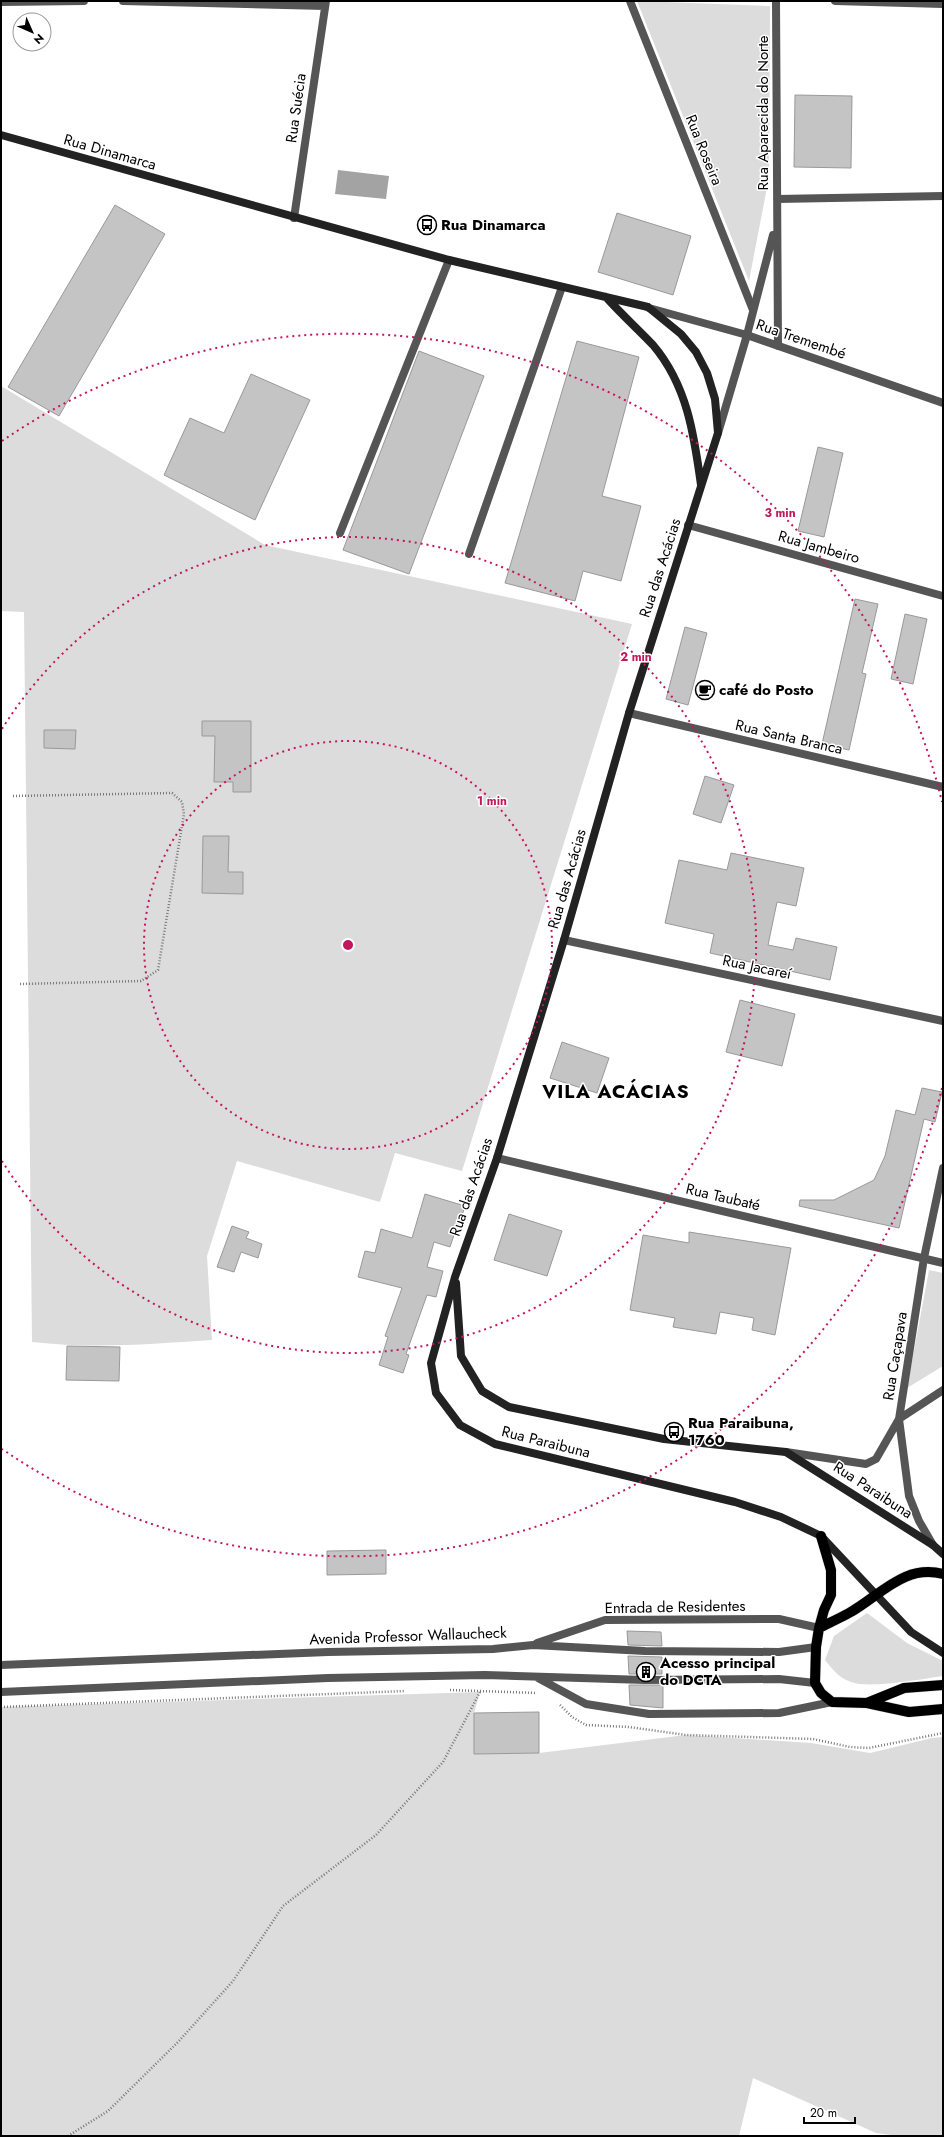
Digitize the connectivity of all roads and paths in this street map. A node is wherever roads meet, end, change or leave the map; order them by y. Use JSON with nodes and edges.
{"nodes":[{"id":1,"x":84,"y":1,"type":"edge"},
{"id":2,"x":123,"y":1,"type":"edge"},
{"id":3,"x":630,"y":1,"type":"edge"},
{"id":4,"x":776,"y":1,"type":"edge"},
{"id":5,"x":835,"y":1,"type":"edge"},
{"id":6,"x":1,"y":2,"type":"edge"},
{"id":7,"x":325,"y":4,"type":"edge"},
{"id":8,"x":943,"y":4,"type":"edge"},
{"id":9,"x":1,"y":135,"type":"edge"},
{"id":10,"x":943,"y":196,"type":"edge"},
{"id":11,"x":777,"y":199,"type":"junction"},
{"id":12,"x":294,"y":218,"type":"junction"},
{"id":13,"x":776,"y":224,"type":"junction"},
{"id":14,"x":449,"y":260,"type":"junction"},
{"id":15,"x":562,"y":287,"type":"junction"},
{"id":16,"x":606,"y":297,"type":"junction"},
{"id":17,"x":648,"y":307,"type":"junction"},
{"id":18,"x":753,"y":310,"type":"junction"},
{"id":19,"x":747,"y":335,"type":"junction"},
{"id":20,"x":778,"y":346,"type":"junction"},
{"id":21,"x":943,"y":403,"type":"edge"},
{"id":22,"x":718,"y":433,"type":"junction"},
{"id":23,"x":701,"y":487,"type":"junction"},
{"id":24,"x":688,"y":525,"type":"junction"},
{"id":25,"x":340,"y":533,"type":"dead end"},
{"id":26,"x":469,"y":554,"type":"dead end"},
{"id":27,"x":943,"y":596,"type":"edge"},
{"id":28,"x":629,"y":713,"type":"junction"},
{"id":29,"x":943,"y":787,"type":"edge"},
{"id":30,"x":13,"y":796,"type":"dead end"},
{"id":31,"x":564,"y":940,"type":"junction"},
{"id":32,"x":20,"y":984,"type":"dead end"},
{"id":33,"x":943,"y":1021,"type":"edge"},
{"id":34,"x":497,"y":1158,"type":"junction"},
{"id":35,"x":943,"y":1168,"type":"edge"},
{"id":36,"x":924,"y":1258,"type":"junction"},
{"id":37,"x":943,"y":1263,"type":"edge"},
{"id":38,"x":455,"y":1277,"type":"junction"},
{"id":39,"x":943,"y":1390,"type":"edge"},
{"id":40,"x":899,"y":1419,"type":"junction"},
{"id":41,"x":786,"y":1452,"type":"junction"},
{"id":42,"x":821,"y":1536,"type":"junction"},
{"id":43,"x":933,"y":1545,"type":"junction"},
{"id":44,"x":943,"y":1554,"type":"edge"},
{"id":45,"x":943,"y":1574,"type":"edge"},
{"id":46,"x":875,"y":1595,"type":"junction"},
{"id":47,"x":819,"y":1628,"type":"junction"},
{"id":48,"x":533,"y":1645,"type":"junction"},
{"id":49,"x":816,"y":1648,"type":"junction"},
{"id":50,"x":943,"y":1653,"type":"edge"},
{"id":51,"x":1,"y":1665,"type":"edge"},
{"id":52,"x":535,"y":1677,"type":"junction"},
{"id":53,"x":815,"y":1682,"type":"junction"},
{"id":54,"x":943,"y":1685,"type":"edge"},
{"id":55,"x":410,"y":1690,"type":"dead end"},
{"id":56,"x":449,"y":1690,"type":"dead end"},
{"id":57,"x":1,"y":1692,"type":"edge"},
{"id":58,"x":480,"y":1692,"type":"junction"},
{"id":59,"x":539,"y":1693,"type":"dead end"},
{"id":60,"x":832,"y":1702,"type":"junction"},
{"id":61,"x":557,"y":1703,"type":"dead end"},
{"id":62,"x":867,"y":1703,"type":"junction"},
{"id":63,"x":1,"y":1707,"type":"edge"},
{"id":64,"x":943,"y":1709,"type":"edge"},
{"id":65,"x":943,"y":1733,"type":"edge"},
{"id":66,"x":68,"y":2136,"type":"edge"}],
"edges":[{"from":1,"to":6,"type":"street"},
{"from":2,"to":7,"type":"street"},
{"from":3,"to":18,"type":"street","name":"Rua Roseira"},
{"from":4,"to":11,"type":"street","name":"Rua Aparecida do Norte"},
{"from":5,"to":8,"type":"street"},
{"from":7,"to":12,"type":"street","name":"Rua Suécia"},
{"from":9,"to":12,"type":"main road","name":"Rua Dinamarca"},
{"from":10,"to":11,"type":"street"},
{"from":11,"to":13,"type":"street","name":"Rua Aparecida do Norte"},
{"from":12,"to":14,"type":"main road","name":"Rua Dinamarca"},
{"from":13,"to":18,"type":"street","name":"Rua Aparecida do Norte"},
{"from":13,"to":20,"type":"street","name":"Rua Aparecida do Norte"},
{"from":14,"to":15,"type":"main road","name":"Rua Dinamarca"},
{"from":14,"to":25,"type":"street"},
{"from":15,"to":16,"type":"main road","name":"Rua Dinamarca"},
{"from":15,"to":26,"type":"street"},
{"from":16,"to":17,"type":"main road","name":"Rua das Acácias"},
{"from":16,"to":23,"type":"main road","name":"Rua das Acácias"},
{"from":17,"to":19,"type":"street","name":"Rua Tremembé"},
{"from":17,"to":22,"type":"main road","name":"Rua das Acácias"},
{"from":18,"to":19,"type":"street","name":"Rua Aparecida do Norte"},
{"from":19,"to":20,"type":"street","name":"Rua Tremembé"},
{"from":19,"to":22,"type":"street","name":"Rua Aparecida do Norte"},
{"from":20,"to":21,"type":"street","name":"Rua Tremembé"},
{"from":22,"to":23,"type":"main road","name":"Rua das Acácias"},
{"from":23,"to":24,"type":"main road","name":"Rua das Acácias"},
{"from":24,"to":27,"type":"street","name":"Rua Jambeiro"},
{"from":24,"to":28,"type":"main road","name":"Rua das Acácias"},
{"from":28,"to":29,"type":"street","name":"Rua Santa Branca"},
{"from":28,"to":31,"type":"main road","name":"Rua das Acácias"},
{"from":30,"to":32,"type":"path"},
{"from":31,"to":33,"type":"street","name":"Rua Jacareí"},
{"from":31,"to":34,"type":"main road","name":"Rua das Acácias"},
{"from":34,"to":36,"type":"street","name":"Rua Taubaté"},
{"from":34,"to":38,"type":"main road","name":"Rua das Acácias"},
{"from":35,"to":36,"type":"street","name":"Rua Caçapava"},
{"from":36,"to":37,"type":"street","name":"Rua Taubaté"},
{"from":36,"to":40,"type":"street","name":"Rua Caçapava"},
{"from":38,"to":41,"type":"main road","name":"Rua Paraibuna"},
{"from":38,"to":42,"type":"main road","name":"Rua Paraibuna"},
{"from":39,"to":40,"type":"street"},
{"from":40,"to":41,"type":"street","name":"Rua Paraibuna"},
{"from":40,"to":43,"type":"street","name":"Rua Caçapava"},
{"from":41,"to":43,"type":"main road","name":"Rua Paraibuna"},
{"from":42,"to":46,"type":"main road","name":"Rua Paraibuna"},
{"from":42,"to":47,"type":"main road"},
{"from":43,"to":44,"type":"main road","name":"Rua Paraibuna"},
{"from":45,"to":46,"type":"main road"},
{"from":46,"to":47,"type":"main road"},
{"from":46,"to":50,"type":"main road","name":"Rua Paraibuna"},
{"from":47,"to":48,"type":"street","name":"Entrada de Residentes"},
{"from":47,"to":49,"type":"main road"},
{"from":48,"to":49,"type":"street","name":"Avenida Professor Wallaucheck"},
{"from":48,"to":51,"type":"street","name":"Avenida Professor Wallaucheck"},
{"from":49,"to":53,"type":"main road"},
{"from":52,"to":53,"type":"street"},
{"from":52,"to":57,"type":"street"},
{"from":52,"to":60,"type":"street"},
{"from":53,"to":60,"type":"main road"},
{"from":54,"to":62,"type":"main road"},
{"from":55,"to":63,"type":"path"},
{"from":56,"to":58,"type":"path"},
{"from":58,"to":59,"type":"path"},
{"from":58,"to":66,"type":"path"},
{"from":60,"to":62,"type":"main road"},
{"from":61,"to":65,"type":"path"},
{"from":62,"to":64,"type":"main road"}]}
